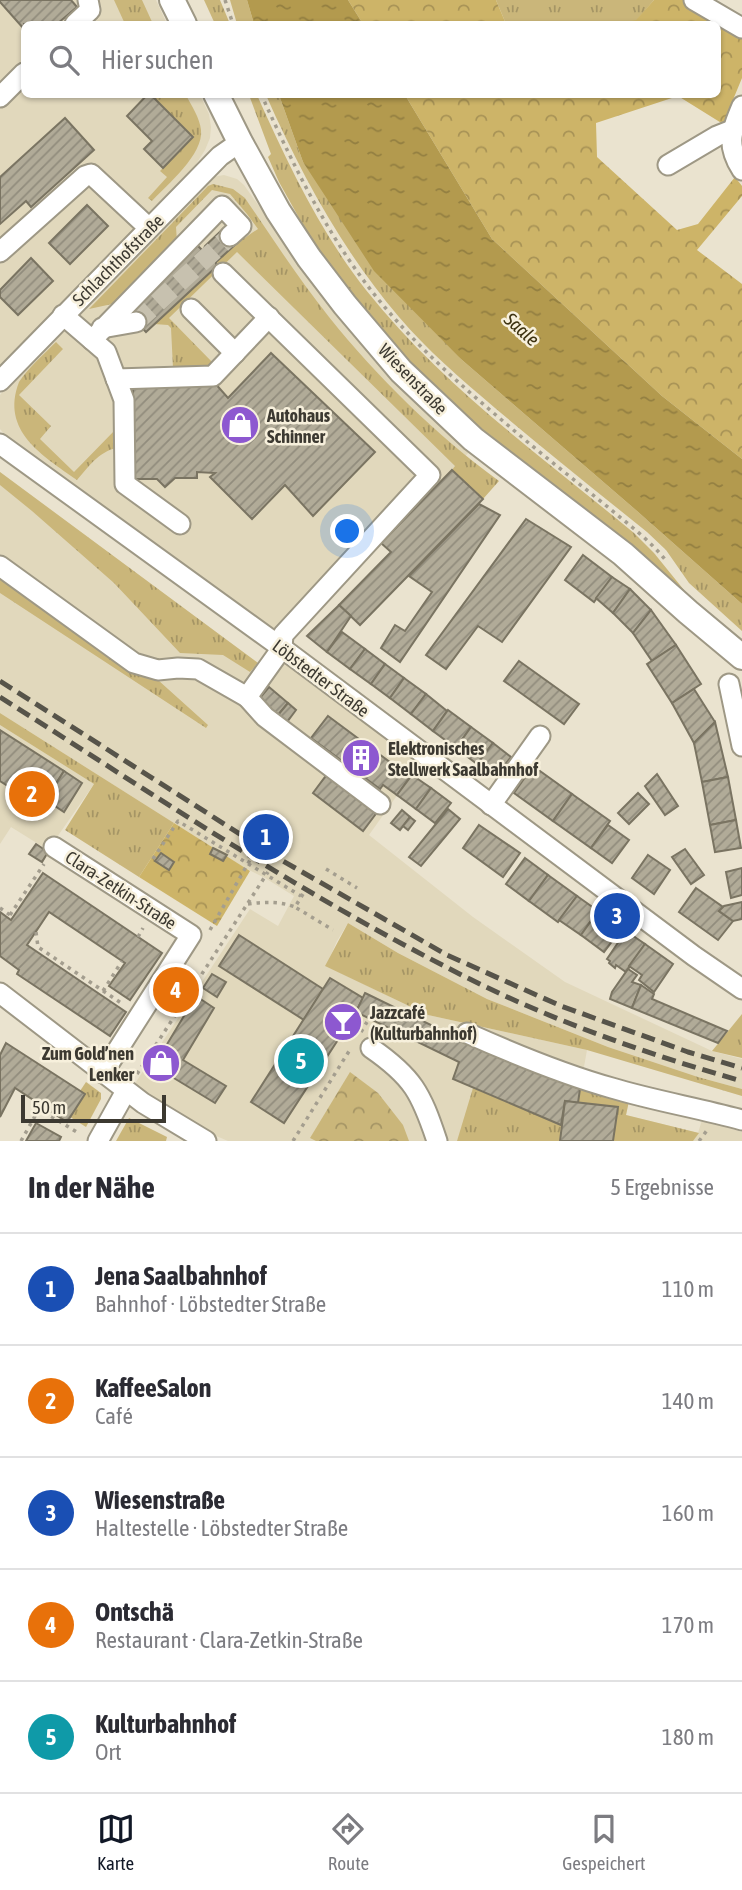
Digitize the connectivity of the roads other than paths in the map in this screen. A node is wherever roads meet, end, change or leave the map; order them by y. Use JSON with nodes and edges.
{"nodes":[{"id":1,"x":88,"y":0,"type":"edge"},
{"id":2,"x":172,"y":0,"type":"edge"},
{"id":3,"x":694,"y":0,"type":"edge"},
{"id":4,"x":78,"y":21,"type":"edge"},
{"id":5,"x":182,"y":21,"type":"edge"},
{"id":6,"x":742,"y":28,"type":"edge"},
{"id":7,"x":21,"y":76,"type":"edge"},
{"id":8,"x":0,"y":97,"type":"edge"},
{"id":9,"x":218,"y":98,"type":"edge"},
{"id":10,"x":742,"y":106,"type":"edge"},
{"id":11,"x":732,"y":130,"type":"junction"},
{"id":12,"x":240,"y":142,"type":"junction"},
{"id":13,"x":668,"y":165,"type":"dead end"},
{"id":14,"x":742,"y":170,"type":"edge"},
{"id":15,"x":149,"y":228,"type":"junction"},
{"id":16,"x":230,"y":236,"type":"dead end"},
{"id":17,"x":0,"y":252,"type":"edge"},
{"id":18,"x":223,"y":273,"type":"dead end"},
{"id":19,"x":191,"y":309,"type":"dead end"},
{"id":20,"x":63,"y":315,"type":"junction"},
{"id":21,"x":269,"y":317,"type":"junction"},
{"id":22,"x":136,"y":322,"type":"tunnel mouth"},
{"id":23,"x":97,"y":334,"type":"junction"},
{"id":24,"x":235,"y":353,"type":"junction"},
{"id":25,"x":116,"y":379,"type":"junction"},
{"id":26,"x":0,"y":381,"type":"edge"},
{"id":27,"x":0,"y":444,"type":"edge"},
{"id":28,"x":180,"y":524,"type":"dead end"},
{"id":29,"x":0,"y":566,"type":"edge"},
{"id":30,"x":282,"y":648,"type":"junction"},
{"id":31,"x":742,"y":657,"type":"edge"},
{"id":32,"x":729,"y":684,"type":"dead end"},
{"id":33,"x":247,"y":697,"type":"junction"},
{"id":34,"x":540,"y":736,"type":"dead end"},
{"id":35,"x":742,"y":746,"type":"edge"},
{"id":36,"x":380,"y":804,"type":"dead end"},
{"id":37,"x":491,"y":805,"type":"junction"},
{"id":38,"x":54,"y":848,"type":"road end"},
{"id":39,"x":742,"y":989,"type":"edge"},
{"id":40,"x":0,"y":993,"type":"edge"},
{"id":41,"x":467,"y":1033,"type":"dead end"},
{"id":42,"x":370,"y":1048,"type":"dead end"},
{"id":43,"x":103,"y":1073,"type":"junction"},
{"id":44,"x":126,"y":1091,"type":"junction"},
{"id":45,"x":742,"y":1121,"type":"edge"},
{"id":46,"x":178,"y":1134,"type":"edge"},
{"id":47,"x":92,"y":1139,"type":"edge"},
{"id":48,"x":206,"y":1141,"type":"edge"},
{"id":49,"x":437,"y":1141,"type":"edge"}],
"edges":[{"from":1,"to":4,"type":"street"},
{"from":2,"to":5,"type":"main road"},
{"from":3,"to":6,"type":"street"},
{"from":7,"to":8,"type":"street"},
{"from":9,"to":12,"type":"main road","name":"Wiesenstraße"},
{"from":10,"to":11,"type":"street"},
{"from":11,"to":13,"type":"street"},
{"from":11,"to":14,"type":"street"},
{"from":12,"to":15,"type":"street","name":"Schlachthofstraße"},
{"from":12,"to":31,"type":"main road","name":"Wiesenstraße"},
{"from":15,"to":17,"type":"street"},
{"from":15,"to":20,"type":"street","name":"Schlachthofstraße"},
{"from":16,"to":23,"type":"street"},
{"from":18,"to":21,"type":"street"},
{"from":19,"to":24,"type":"street"},
{"from":20,"to":23,"type":"street"},
{"from":20,"to":26,"type":"street","name":"Schlachthofstraße"},
{"from":21,"to":24,"type":"street"},
{"from":21,"to":30,"type":"street"},
{"from":22,"to":23,"type":"street"},
{"from":23,"to":25,"type":"street"},
{"from":24,"to":25,"type":"street"},
{"from":25,"to":28,"type":"street"},
{"from":27,"to":30,"type":"street","name":"Löbstedter Straße"},
{"from":29,"to":33,"type":"street"},
{"from":30,"to":33,"type":"street"},
{"from":30,"to":37,"type":"street","name":"Löbstedter Straße"},
{"from":32,"to":35,"type":"street"},
{"from":33,"to":36,"type":"street"},
{"from":34,"to":37,"type":"street"},
{"from":37,"to":39,"type":"street","name":"Löbstedter Straße"},
{"from":38,"to":43,"type":"street","name":"Clara-Zetkin-Straße"},
{"from":40,"to":43,"type":"street"},
{"from":41,"to":45,"type":"street"},
{"from":42,"to":49,"type":"street"},
{"from":43,"to":44,"type":"street"},
{"from":44,"to":46,"type":"street"},
{"from":44,"to":47,"type":"street"},
{"from":46,"to":48,"type":"street"}]}
